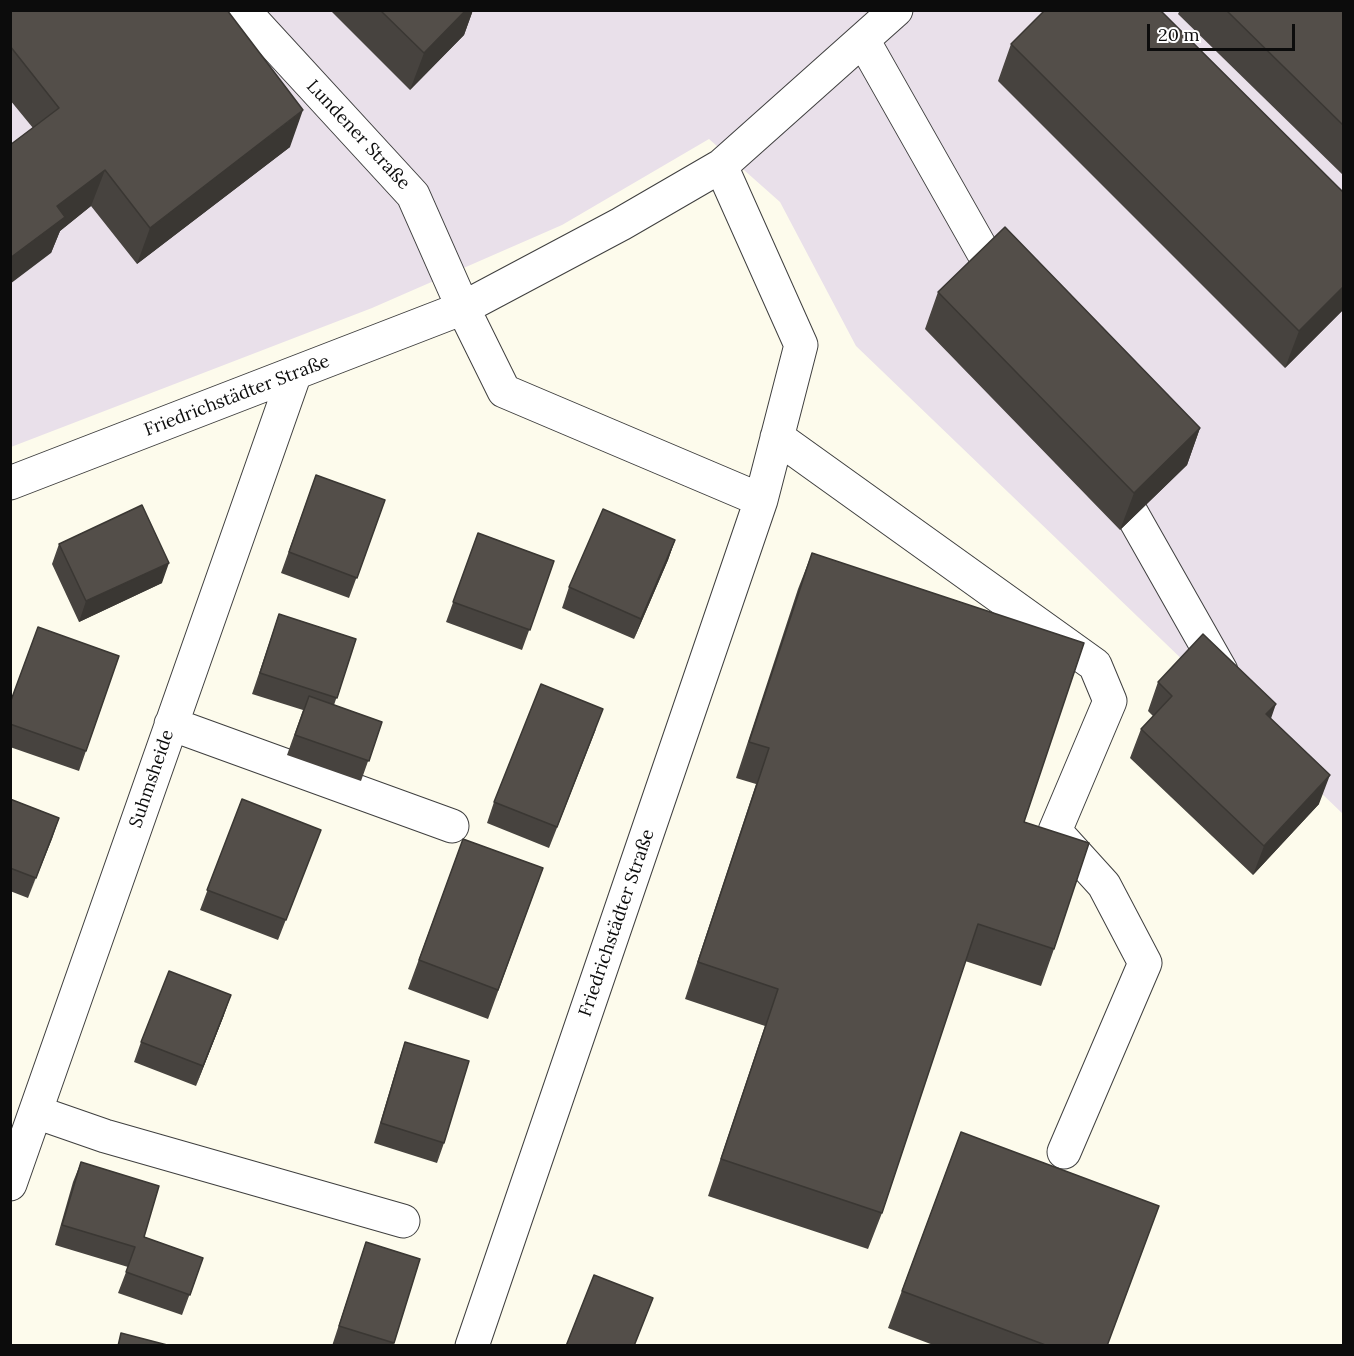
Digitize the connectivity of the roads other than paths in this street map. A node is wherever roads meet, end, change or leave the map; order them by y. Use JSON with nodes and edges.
{"nodes":[{"id":1,"x":243,"y":10,"type":"edge"},
{"id":2,"x":896,"y":10,"type":"edge"},
{"id":3,"x":863,"y":40,"type":"junction"},
{"id":4,"x":721,"y":166,"type":"junction"},
{"id":5,"x":463,"y":308,"type":"junction"},
{"id":6,"x":1019,"y":315,"type":"edge"},
{"id":7,"x":295,"y":373,"type":"junction"},
{"id":8,"x":777,"y":437,"type":"junction"},
{"id":9,"x":1094,"y":447,"type":"edge"},
{"id":10,"x":10,"y":483,"type":"edge"},
{"id":11,"x":761,"y":500,"type":"junction"},
{"id":12,"x":1221,"y":671,"type":"edge"},
{"id":13,"x":171,"y":724,"type":"junction"},
{"id":14,"x":452,"y":826,"type":"dead end"},
{"id":15,"x":36,"y":1112,"type":"junction"},
{"id":16,"x":1064,"y":1152,"type":"dead end"},
{"id":17,"x":10,"y":1184,"type":"edge"},
{"id":18,"x":403,"y":1221,"type":"dead end"},
{"id":19,"x":472,"y":1346,"type":"edge"}],
"edges":[{"from":1,"to":5,"type":"street","name":"Lundener Straße"},
{"from":2,"to":3,"type":"street","name":"Friedrichstädter Straße"},
{"from":3,"to":4,"type":"street","name":"Friedrichstädter Straße"},
{"from":3,"to":6,"type":"street"},
{"from":4,"to":5,"type":"street","name":"Friedrichstädter Straße"},
{"from":4,"to":8,"type":"street","name":"Friedrichstädter Straße"},
{"from":5,"to":7,"type":"street","name":"Friedrichstädter Straße"},
{"from":5,"to":11,"type":"street"},
{"from":7,"to":10,"type":"street","name":"Friedrichstädter Straße"},
{"from":7,"to":13,"type":"street","name":"Suhmsheide"},
{"from":8,"to":11,"type":"street","name":"Friedrichstädter Straße"},
{"from":8,"to":16,"type":"street"},
{"from":9,"to":12,"type":"street"},
{"from":11,"to":19,"type":"street","name":"Friedrichstädter Straße"},
{"from":13,"to":14,"type":"street"},
{"from":13,"to":15,"type":"street","name":"Suhmsheide"},
{"from":15,"to":17,"type":"street","name":"Suhmsheide"},
{"from":15,"to":18,"type":"street"}]}
